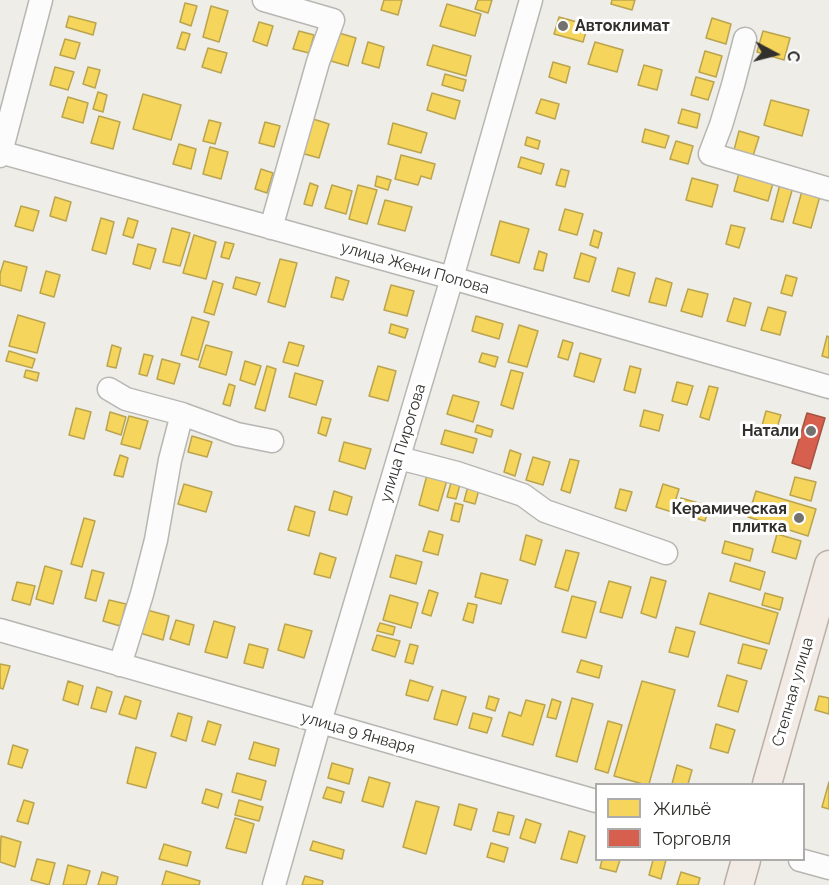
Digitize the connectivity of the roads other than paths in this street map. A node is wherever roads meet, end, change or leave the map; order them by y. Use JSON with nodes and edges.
{"nodes":[{"id":1,"x":42,"y":0,"type":"edge"},
{"id":2,"x":264,"y":0,"type":"edge"},
{"id":3,"x":531,"y":0,"type":"edge"},
{"id":4,"x":745,"y":39,"type":"dead end"},
{"id":5,"x":0,"y":154,"type":"edge"},
{"id":6,"x":829,"y":189,"type":"edge"},
{"id":7,"x":271,"y":228,"type":"junction"},
{"id":8,"x":452,"y":278,"type":"junction"},
{"id":9,"x":829,"y":387,"type":"edge"},
{"id":10,"x":109,"y":389,"type":"dead end"},
{"id":11,"x":182,"y":414,"type":"junction"},
{"id":12,"x":272,"y":441,"type":"dead end"},
{"id":13,"x":399,"y":458,"type":"junction"},
{"id":14,"x":666,"y":553,"type":"dead end"},
{"id":15,"x":829,"y":565,"type":"edge"},
{"id":16,"x":0,"y":630,"type":"edge"},
{"id":17,"x":120,"y":665,"type":"junction"},
{"id":18,"x":320,"y":722,"type":"junction"},
{"id":19,"x":767,"y":783,"type":"edge"},
{"id":20,"x":595,"y":800,"type":"edge"},
{"id":21,"x":746,"y":861,"type":"edge"},
{"id":22,"x":804,"y":861,"type":"edge"},
{"id":23,"x":829,"y":867,"type":"edge"},
{"id":24,"x":274,"y":885,"type":"edge"},
{"id":25,"x":739,"y":885,"type":"edge"}],
"edges":[{"from":1,"to":5,"type":"street"},
{"from":2,"to":7,"type":"street"},
{"from":3,"to":8,"type":"street","name":"улица Пирогова"},
{"from":4,"to":6,"type":"street"},
{"from":5,"to":7,"type":"street","name":"улица Жени Попова"},
{"from":7,"to":8,"type":"street","name":"улица Жени Попова"},
{"from":8,"to":9,"type":"street","name":"улица Жени Попова"},
{"from":8,"to":13,"type":"street","name":"улица Пирогова"},
{"from":10,"to":11,"type":"street"},
{"from":11,"to":12,"type":"street"},
{"from":11,"to":17,"type":"street"},
{"from":13,"to":14,"type":"street"},
{"from":13,"to":18,"type":"street","name":"улица Пирогова"},
{"from":15,"to":19,"type":"main road","name":"Степная улица"},
{"from":16,"to":17,"type":"street","name":"улица 9 Января"},
{"from":17,"to":18,"type":"street","name":"улица 9 Января"},
{"from":18,"to":20,"type":"street","name":"улица 9 Января"},
{"from":18,"to":24,"type":"street","name":"улица Пирогова"},
{"from":21,"to":25,"type":"main road"},
{"from":22,"to":23,"type":"street"}]}
